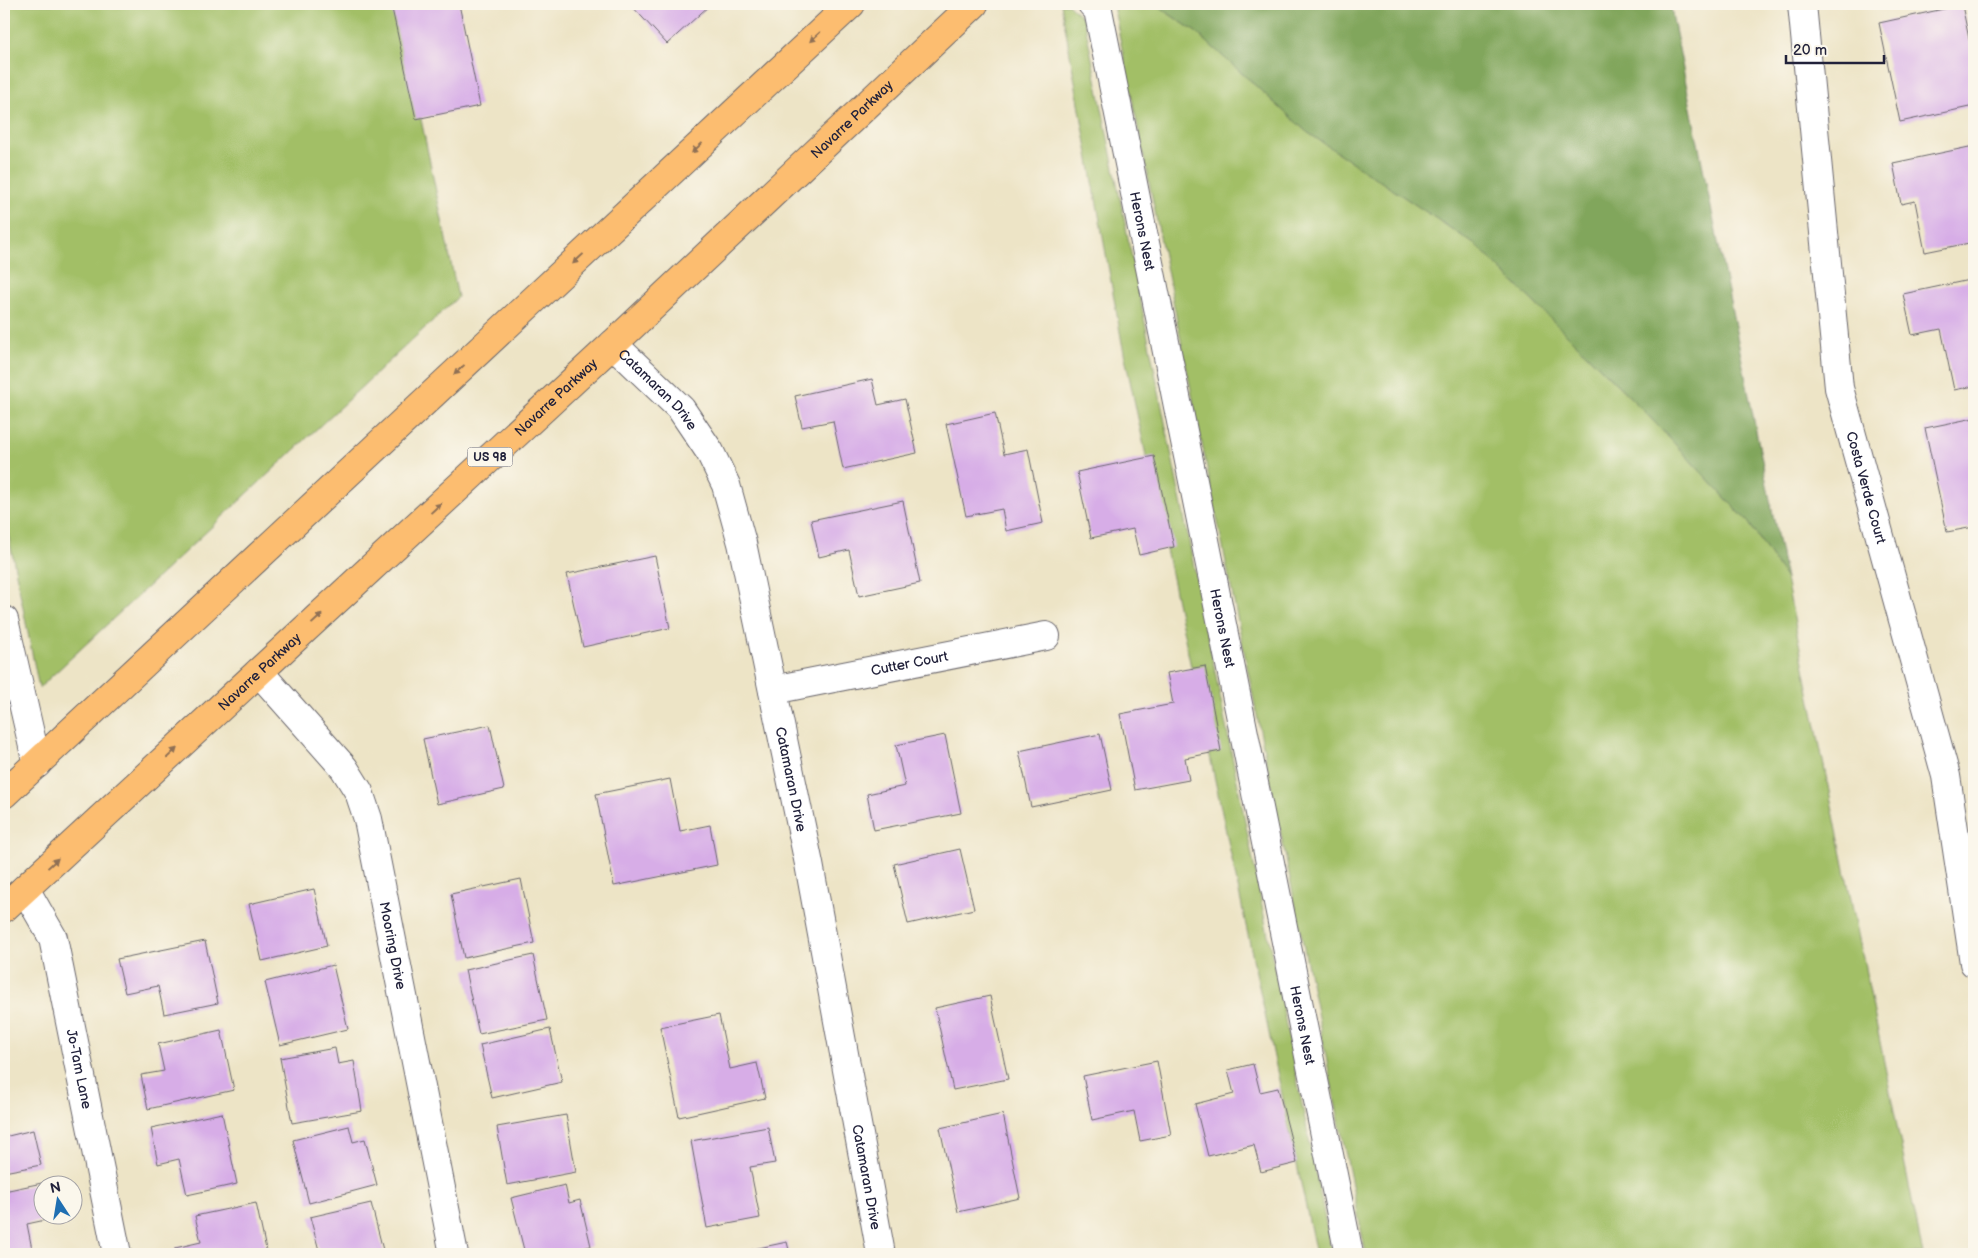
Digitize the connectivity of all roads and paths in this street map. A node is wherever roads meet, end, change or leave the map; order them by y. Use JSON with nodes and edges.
{"nodes":[{"id":1,"x":851,"y":4,"type":"edge"},
{"id":2,"x":974,"y":4,"type":"edge"},
{"id":3,"x":1092,"y":4,"type":"edge"},
{"id":4,"x":1802,"y":4,"type":"edge"},
{"id":5,"x":613,"y":344,"type":"junction"},
{"id":6,"x":4,"y":620,"type":"edge"},
{"id":7,"x":1046,"y":636,"type":"dead end"},
{"id":8,"x":259,"y":672,"type":"junction"},
{"id":9,"x":10,"y":679,"type":"edge"},
{"id":10,"x":773,"y":690,"type":"junction"},
{"id":11,"x":37,"y":764,"type":"junction"},
{"id":12,"x":4,"y":794,"type":"edge"},
{"id":13,"x":25,"y":889,"type":"junction"},
{"id":14,"x":4,"y":908,"type":"edge"},
{"id":15,"x":1974,"y":963,"type":"edge"},
{"id":16,"x":117,"y":1254,"type":"edge"},
{"id":17,"x":454,"y":1254,"type":"edge"},
{"id":18,"x":881,"y":1254,"type":"edge"},
{"id":19,"x":1349,"y":1254,"type":"edge"}],
"edges":[{"from":1,"to":11,"type":"highway","one_way":true},
{"from":2,"to":5,"type":"highway","name":"Navarre Parkway","number":"US 98"},
{"from":3,"to":19,"type":"street","name":"Herons Nest"},
{"from":4,"to":15,"type":"street","name":"Costa Verde Court"},
{"from":8,"to":5,"type":"highway","name":"Navarre Parkway","number":"US 98","one_way":true},
{"from":5,"to":10,"type":"street","name":"Catamaran Drive"},
{"from":6,"to":9,"type":"street"},
{"from":7,"to":10,"type":"street","name":"Cutter Court"},
{"from":13,"to":8,"type":"highway","name":"Navarre Parkway","number":"US 98","one_way":true},
{"from":8,"to":17,"type":"street","name":"Mooring Drive"},
{"from":9,"to":11,"type":"street"},
{"from":10,"to":18,"type":"street","name":"Catamaran Drive"},
{"from":11,"to":12,"type":"highway"},
{"from":13,"to":14,"type":"highway","name":"Navarre Parkway","number":"US 98"},
{"from":13,"to":16,"type":"street","name":"Jo-Tam Lane"}]}
